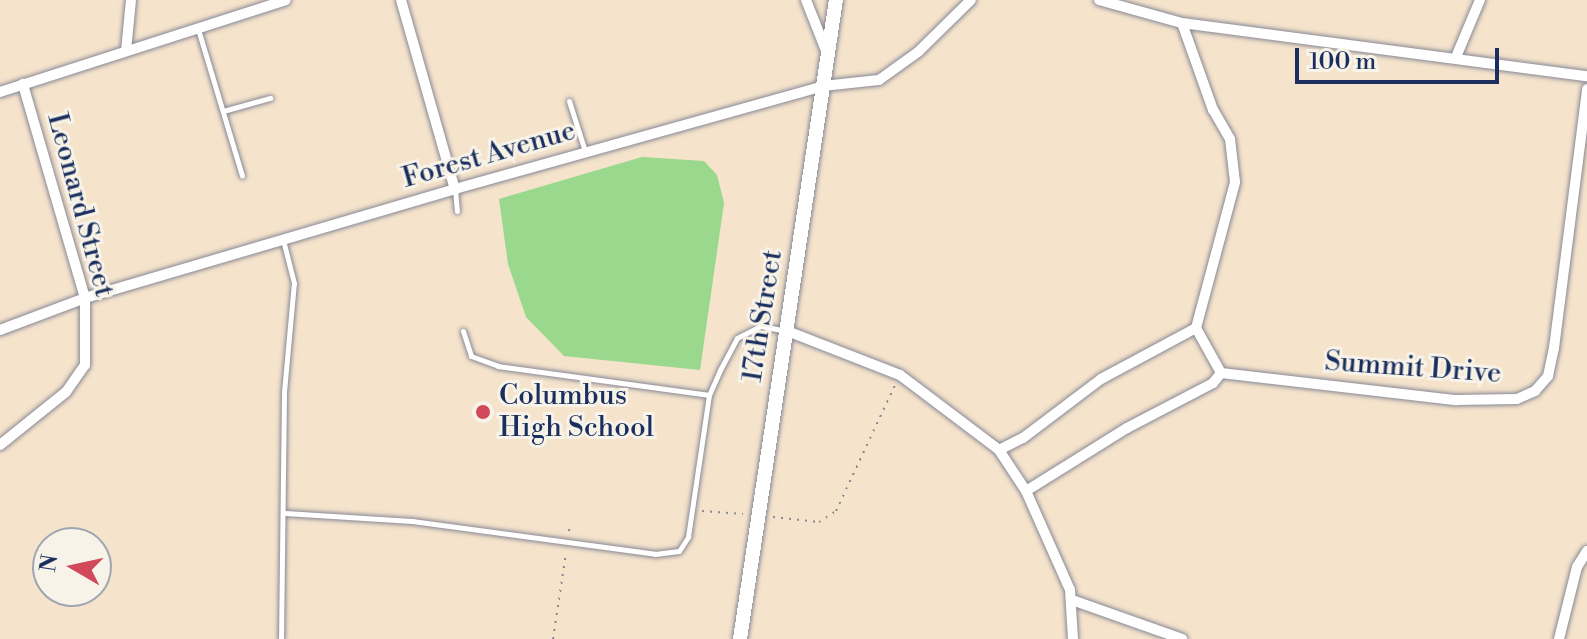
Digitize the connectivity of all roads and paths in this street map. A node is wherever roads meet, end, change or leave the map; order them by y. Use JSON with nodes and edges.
{"nodes":[{"id":1,"x":131,"y":0,"type":"edge"},
{"id":2,"x":286,"y":0,"type":"edge"},
{"id":3,"x":401,"y":0,"type":"edge"},
{"id":4,"x":806,"y":0,"type":"edge"},
{"id":5,"x":836,"y":0,"type":"edge"},
{"id":6,"x":971,"y":0,"type":"edge"},
{"id":7,"x":1099,"y":0,"type":"edge"},
{"id":8,"x":1480,"y":0,"type":"edge"},
{"id":9,"x":1182,"y":23,"type":"junction"},
{"id":10,"x":198,"y":28,"type":"junction"},
{"id":11,"x":126,"y":51,"type":"junction"},
{"id":12,"x":827,"y":53,"type":"junction"},
{"id":13,"x":1456,"y":57,"type":"junction"},
{"id":14,"x":1587,"y":76,"type":"edge"},
{"id":15,"x":23,"y":84,"type":"junction"},
{"id":16,"x":823,"y":86,"type":"junction"},
{"id":17,"x":1587,"y":89,"type":"edge"},
{"id":18,"x":0,"y":92,"type":"edge"},
{"id":19,"x":270,"y":98,"type":"dead end"},
{"id":20,"x":569,"y":101,"type":"dead end"},
{"id":21,"x":223,"y":111,"type":"junction"},
{"id":22,"x":586,"y":152,"type":"junction"},
{"id":23,"x":242,"y":176,"type":"dead end"},
{"id":24,"x":455,"y":189,"type":"junction"},
{"id":25,"x":457,"y":211,"type":"dead end"},
{"id":26,"x":283,"y":240,"type":"junction"},
{"id":27,"x":85,"y":298,"type":"junction"},
{"id":28,"x":1196,"y":328,"type":"junction"},
{"id":29,"x":0,"y":330,"type":"edge"},
{"id":30,"x":463,"y":331,"type":"dead end"},
{"id":31,"x":787,"y":331,"type":"junction"},
{"id":32,"x":1221,"y":373,"type":"junction"},
{"id":33,"x":900,"y":375,"type":"junction"},
{"id":34,"x":709,"y":395,"type":"junction"},
{"id":35,"x":0,"y":445,"type":"edge"},
{"id":36,"x":999,"y":450,"type":"junction"},
{"id":37,"x":1026,"y":491,"type":"junction"},
{"id":38,"x":692,"y":510,"type":"junction"},
{"id":39,"x":285,"y":513,"type":"junction"},
{"id":40,"x":758,"y":516,"type":"junction"},
{"id":41,"x":570,"y":523,"type":"dead end"},
{"id":42,"x":569,"y":530,"type":"dead end"},
{"id":43,"x":1587,"y":551,"type":"edge"},
{"id":44,"x":564,"y":566,"type":"dead end"},
{"id":45,"x":1072,"y":600,"type":"junction"},
{"id":46,"x":281,"y":639,"type":"edge"},
{"id":47,"x":553,"y":639,"type":"edge"},
{"id":48,"x":740,"y":639,"type":"edge"},
{"id":49,"x":1073,"y":639,"type":"edge"},
{"id":50,"x":1182,"y":639,"type":"edge"},
{"id":51,"x":1559,"y":639,"type":"edge"}],
"edges":[{"from":1,"to":11,"type":"street"},
{"from":2,"to":10,"type":"street"},
{"from":3,"to":24,"type":"street"},
{"from":4,"to":12,"type":"street"},
{"from":5,"to":12,"type":"street","name":"17th Street"},
{"from":6,"to":16,"type":"street","name":"Forest Avenue"},
{"from":7,"to":9,"type":"street"},
{"from":8,"to":13,"type":"street"},
{"from":9,"to":13,"type":"street"},
{"from":9,"to":28,"type":"street"},
{"from":10,"to":11,"type":"street"},
{"from":10,"to":21,"type":"lane"},
{"from":11,"to":15,"type":"street"},
{"from":12,"to":16,"type":"street","name":"17th Street"},
{"from":13,"to":14,"type":"street"},
{"from":15,"to":18,"type":"street"},
{"from":15,"to":27,"type":"street","name":"Leonard Street"},
{"from":16,"to":22,"type":"street","name":"Forest Avenue"},
{"from":16,"to":31,"type":"street","name":"17th Street"},
{"from":17,"to":32,"type":"street","name":"Summit Drive"},
{"from":19,"to":21,"type":"lane"},
{"from":20,"to":22,"type":"lane"},
{"from":21,"to":23,"type":"lane"},
{"from":22,"to":24,"type":"street","name":"Forest Avenue"},
{"from":24,"to":25,"type":"lane"},
{"from":24,"to":26,"type":"street","name":"Forest Avenue"},
{"from":26,"to":27,"type":"street","name":"Forest Avenue"},
{"from":26,"to":39,"type":"lane"},
{"from":27,"to":29,"type":"street","name":"Forest Avenue"},
{"from":27,"to":35,"type":"street","name":"Leonard Street"},
{"from":28,"to":32,"type":"street"},
{"from":28,"to":36,"type":"street"},
{"from":30,"to":34,"type":"lane"},
{"from":31,"to":33,"type":"street"},
{"from":31,"to":34,"type":"lane"},
{"from":31,"to":40,"type":"street","name":"17th Street"},
{"from":32,"to":37,"type":"street"},
{"from":33,"to":36,"type":"street"},
{"from":33,"to":40,"type":"path"},
{"from":34,"to":38,"type":"lane"},
{"from":36,"to":37,"type":"street"},
{"from":37,"to":45,"type":"street"},
{"from":38,"to":39,"type":"lane"},
{"from":38,"to":40,"type":"path"},
{"from":39,"to":46,"type":"lane"},
{"from":40,"to":48,"type":"street","name":"17th Street"},
{"from":41,"to":42,"type":"path"},
{"from":43,"to":51,"type":"street"},
{"from":44,"to":47,"type":"path"},
{"from":45,"to":49,"type":"street"},
{"from":45,"to":50,"type":"street"}]}
